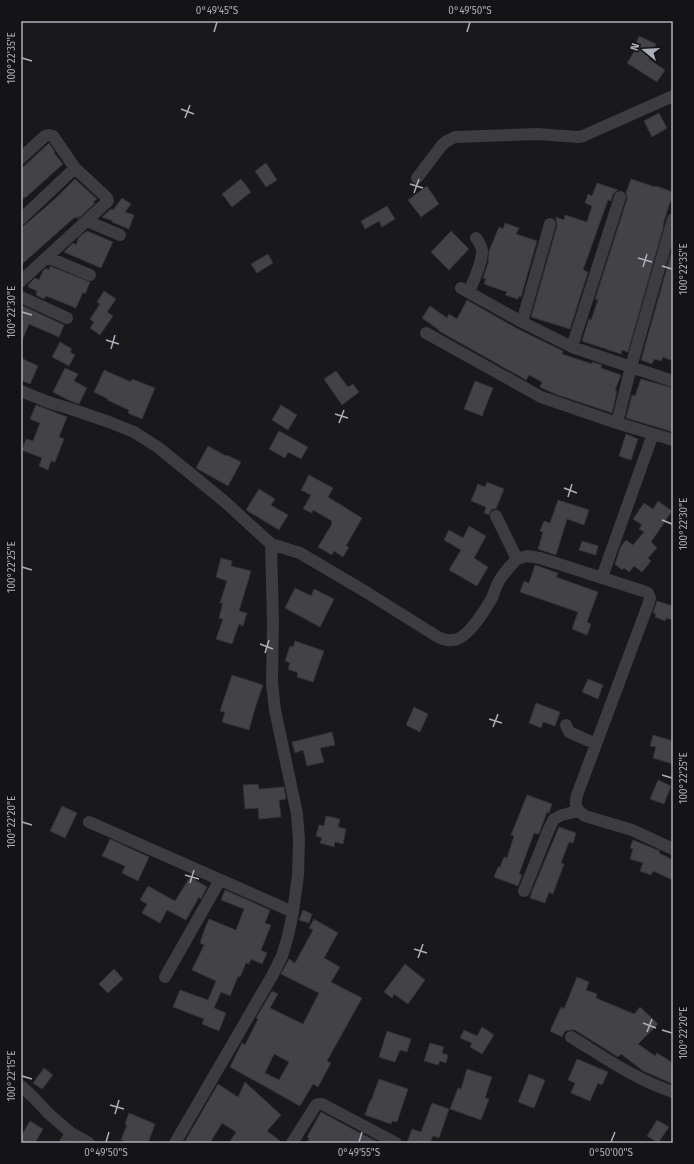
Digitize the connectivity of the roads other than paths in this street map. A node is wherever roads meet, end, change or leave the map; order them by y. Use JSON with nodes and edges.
{"nodes":[{"id":1,"x":673,"y":96,"type":"edge"},
{"id":2,"x":21,"y":158,"type":"edge"},
{"id":3,"x":75,"y":168,"type":"junction"},
{"id":4,"x":417,"y":178,"type":"dead end"},
{"id":5,"x":620,"y":197,"type":"dead end"},
{"id":6,"x":21,"y":219,"type":"edge"},
{"id":7,"x":673,"y":219,"type":"edge"},
{"id":8,"x":87,"y":221,"type":"junction"},
{"id":9,"x":550,"y":224,"type":"dead end"},
{"id":10,"x":120,"y":235,"type":"dead end"},
{"id":11,"x":476,"y":238,"type":"dead end"},
{"id":12,"x":47,"y":257,"type":"junction"},
{"id":13,"x":90,"y":275,"type":"dead end"},
{"id":14,"x":21,"y":281,"type":"edge"},
{"id":15,"x":21,"y":297,"type":"edge"},
{"id":16,"x":67,"y":318,"type":"dead end"},
{"id":17,"x":522,"y":322,"type":"junction"},
{"id":18,"x":426,"y":333,"type":"dead end"},
{"id":19,"x":572,"y":347,"type":"junction"},
{"id":20,"x":631,"y":367,"type":"junction"},
{"id":21,"x":673,"y":381,"type":"edge"},
{"id":22,"x":21,"y":391,"type":"edge"},
{"id":23,"x":617,"y":423,"type":"junction"},
{"id":24,"x":653,"y":434,"type":"junction"},
{"id":25,"x":673,"y":440,"type":"edge"},
{"id":26,"x":496,"y":516,"type":"dead end"},
{"id":27,"x":271,"y":544,"type":"junction"},
{"id":28,"x":517,"y":559,"type":"junction"},
{"id":29,"x":602,"y":577,"type":"junction"},
{"id":30,"x":566,"y":725,"type":"dead end"},
{"id":31,"x":596,"y":744,"type":"junction"},
{"id":32,"x":578,"y":811,"type":"junction"},
{"id":33,"x":89,"y":822,"type":"dead end"},
{"id":34,"x":673,"y":849,"type":"edge"},
{"id":35,"x":220,"y":880,"type":"junction"},
{"id":36,"x":524,"y":891,"type":"dead end"},
{"id":37,"x":293,"y":912,"type":"junction"},
{"id":38,"x":165,"y":977,"type":"dead end"},
{"id":39,"x":571,"y":1037,"type":"dead end"},
{"id":40,"x":21,"y":1086,"type":"edge"},
{"id":41,"x":673,"y":1092,"type":"edge"},
{"id":42,"x":68,"y":1138,"type":"edge"},
{"id":43,"x":89,"y":1143,"type":"edge"},
{"id":44,"x":175,"y":1143,"type":"edge"},
{"id":45,"x":293,"y":1143,"type":"edge"},
{"id":46,"x":396,"y":1143,"type":"edge"}],
"edges":[{"from":1,"to":4,"type":"street"},
{"from":2,"to":3,"type":"street"},
{"from":3,"to":6,"type":"street"},
{"from":3,"to":8,"type":"street"},
{"from":5,"to":19,"type":"street"},
{"from":7,"to":20,"type":"street"},
{"from":8,"to":10,"type":"street"},
{"from":8,"to":12,"type":"street"},
{"from":9,"to":17,"type":"street"},
{"from":11,"to":17,"type":"street"},
{"from":12,"to":13,"type":"street"},
{"from":12,"to":14,"type":"street"},
{"from":15,"to":16,"type":"street"},
{"from":17,"to":19,"type":"street"},
{"from":18,"to":23,"type":"street"},
{"from":19,"to":20,"type":"street"},
{"from":20,"to":21,"type":"street"},
{"from":20,"to":23,"type":"street"},
{"from":22,"to":27,"type":"street"},
{"from":23,"to":24,"type":"street"},
{"from":24,"to":25,"type":"street"},
{"from":24,"to":29,"type":"street"},
{"from":26,"to":28,"type":"street"},
{"from":27,"to":28,"type":"street"},
{"from":27,"to":37,"type":"street"},
{"from":28,"to":29,"type":"street"},
{"from":29,"to":31,"type":"street"},
{"from":30,"to":31,"type":"street"},
{"from":31,"to":32,"type":"street"},
{"from":32,"to":34,"type":"street"},
{"from":32,"to":36,"type":"street"},
{"from":33,"to":35,"type":"street"},
{"from":35,"to":37,"type":"street"},
{"from":35,"to":38,"type":"street"},
{"from":37,"to":44,"type":"street"},
{"from":39,"to":41,"type":"street"},
{"from":40,"to":42,"type":"street"},
{"from":42,"to":43,"type":"street"},
{"from":45,"to":46,"type":"street"}]}
